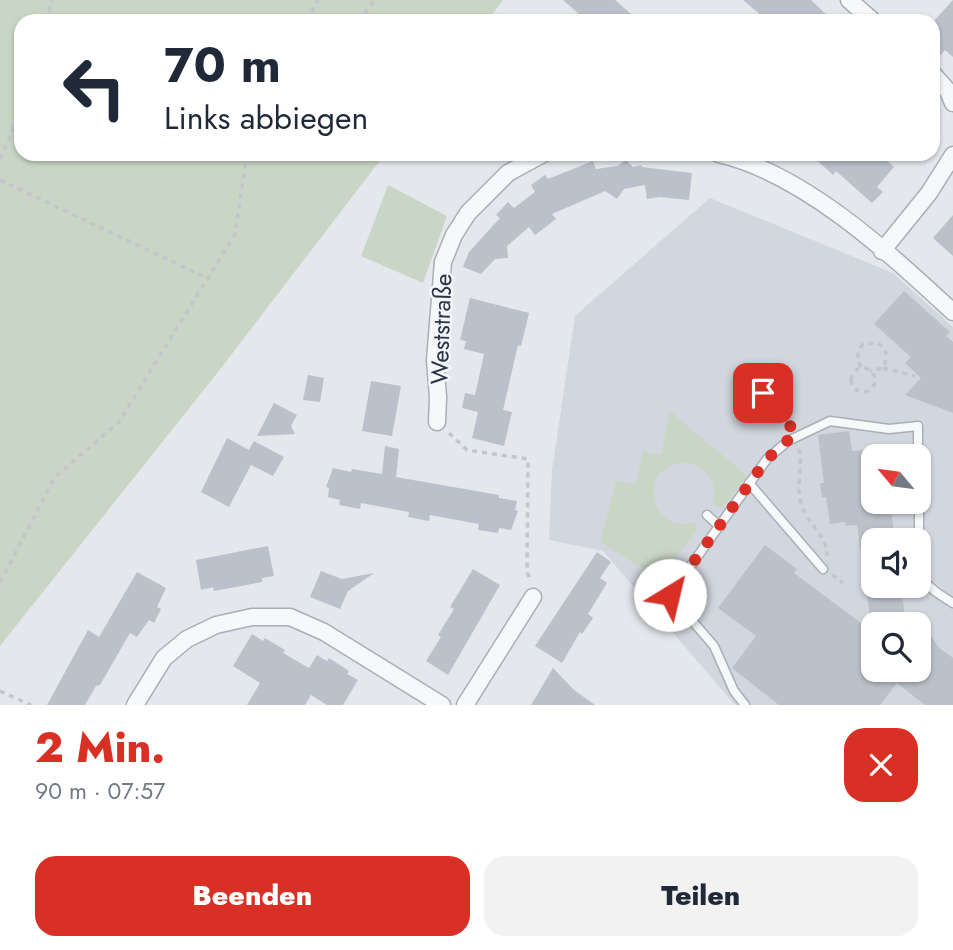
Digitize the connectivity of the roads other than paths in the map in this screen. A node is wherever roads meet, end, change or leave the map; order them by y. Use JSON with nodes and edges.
{"nodes":[{"id":1,"x":849,"y":0,"type":"edge"},
{"id":2,"x":865,"y":14,"type":"edge"},
{"id":3,"x":953,"y":155,"type":"edge"},
{"id":4,"x":530,"y":161,"type":"edge"},
{"id":5,"x":737,"y":161,"type":"edge"},
{"id":6,"x":882,"y":251,"type":"junction"},
{"id":7,"x":953,"y":312,"type":"edge"},
{"id":8,"x":437,"y":422,"type":"road end"},
{"id":9,"x":918,"y":444,"type":"edge"},
{"id":10,"x":749,"y":483,"type":"junction"},
{"id":11,"x":707,"y":515,"type":"dead end"},
{"id":12,"x":719,"y":527,"type":"junction"},
{"id":13,"x":823,"y":569,"type":"road end"},
{"id":14,"x":931,"y":589,"type":"edge"},
{"id":15,"x":533,"y":597,"type":"road end"},
{"id":16,"x":953,"y":603,"type":"edge"},
{"id":17,"x":135,"y":705,"type":"edge"},
{"id":18,"x":442,"y":705,"type":"edge"},
{"id":19,"x":471,"y":705,"type":"edge"},
{"id":20,"x":745,"y":705,"type":"edge"}],
"edges":[{"from":1,"to":2,"type":"street"},
{"from":3,"to":6,"type":"street"},
{"from":4,"to":8,"type":"street","name":"Weststraße"},
{"from":5,"to":6,"type":"street"},
{"from":6,"to":7,"type":"street"},
{"from":9,"to":10,"type":"lane"},
{"from":10,"to":12,"type":"lane"},
{"from":10,"to":13,"type":"lane"},
{"from":11,"to":12,"type":"lane"},
{"from":12,"to":20,"type":"lane"},
{"from":14,"to":16,"type":"lane"},
{"from":15,"to":19,"type":"street"},
{"from":17,"to":18,"type":"street"}]}
